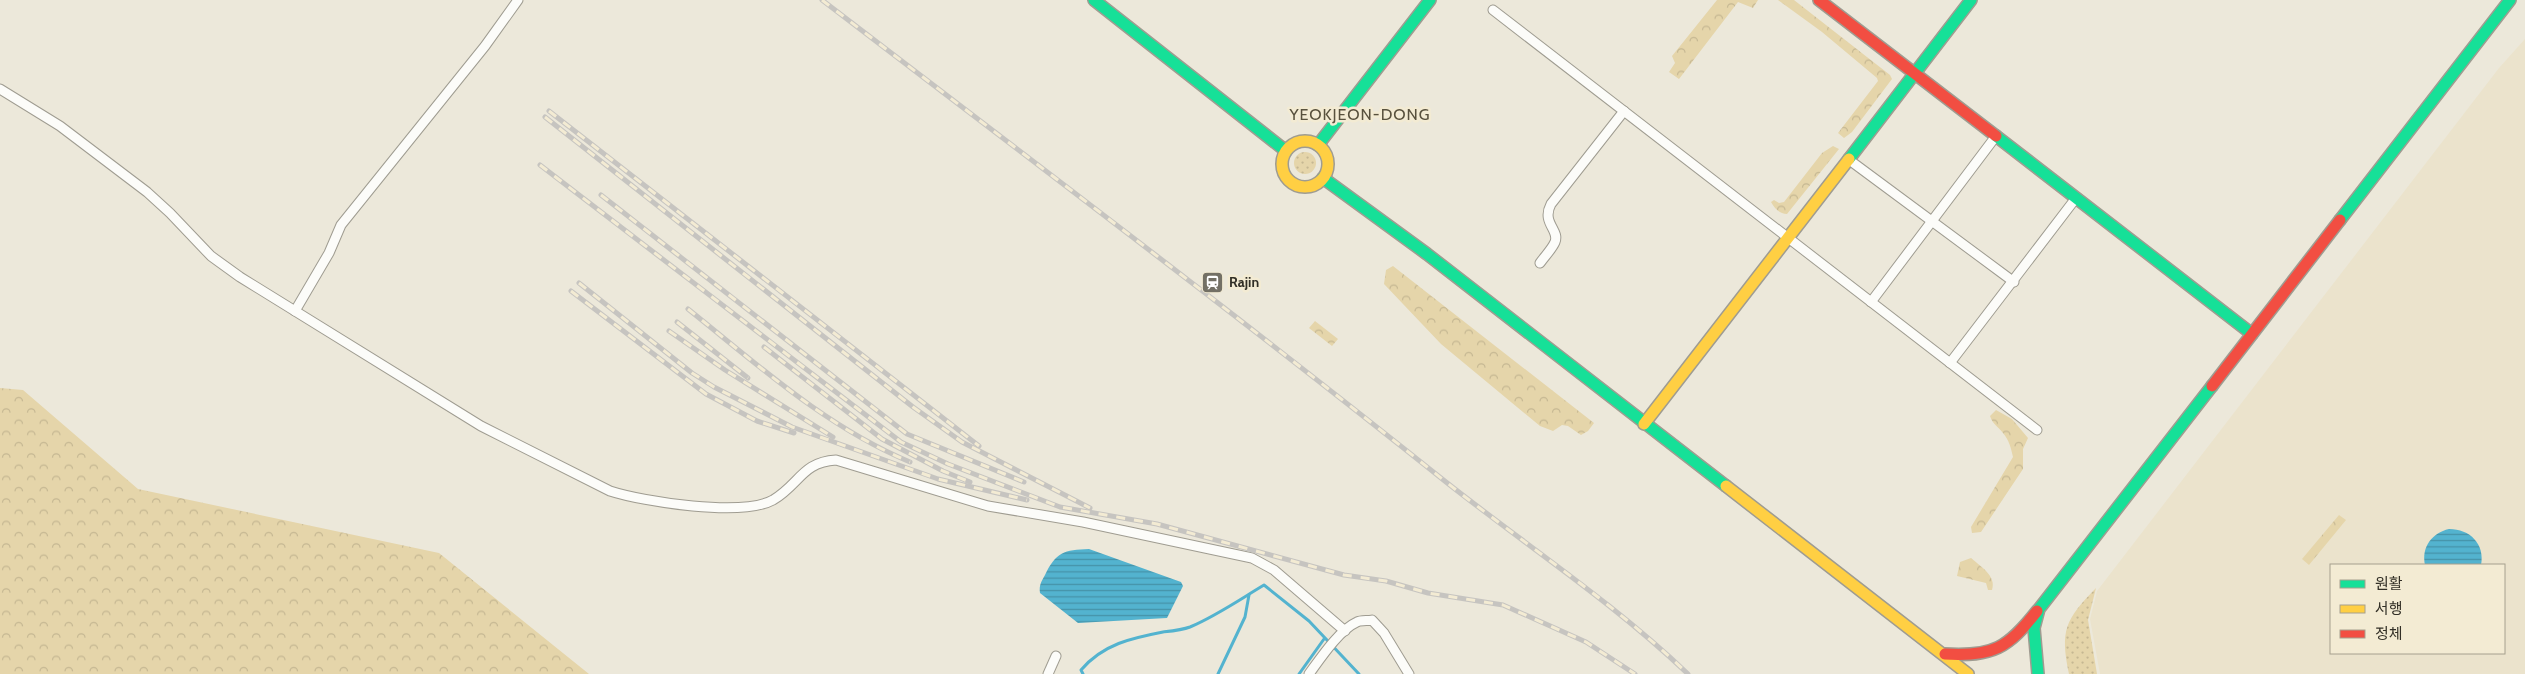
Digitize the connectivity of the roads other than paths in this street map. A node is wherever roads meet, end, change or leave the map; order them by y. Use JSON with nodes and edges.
{"nodes":[{"id":1,"x":518,"y":0,"type":"edge"},
{"id":2,"x":1094,"y":0,"type":"edge"},
{"id":3,"x":1430,"y":0,"type":"edge"},
{"id":4,"x":1819,"y":0,"type":"edge"},
{"id":5,"x":1972,"y":0,"type":"edge"},
{"id":6,"x":2510,"y":0,"type":"edge"},
{"id":7,"x":1494,"y":10,"type":"dead end"},
{"id":8,"x":1915,"y":73,"type":"junction"},
{"id":9,"x":0,"y":89,"type":"edge"},
{"id":10,"x":1624,"y":110,"type":"junction"},
{"id":11,"x":1996,"y":136,"type":"junction"},
{"id":12,"x":1318,"y":145,"type":"junction"},
{"id":13,"x":1286,"y":150,"type":"junction"},
{"id":14,"x":1848,"y":159,"type":"junction"},
{"id":15,"x":1323,"y":178,"type":"junction"},
{"id":16,"x":2076,"y":198,"type":"junction"},
{"id":17,"x":1933,"y":222,"type":"junction"},
{"id":18,"x":1787,"y":237,"type":"junction"},
{"id":19,"x":1540,"y":263,"type":"dead end"},
{"id":20,"x":2014,"y":282,"type":"junction"},
{"id":21,"x":1871,"y":302,"type":"junction"},
{"id":22,"x":295,"y":311,"type":"junction"},
{"id":23,"x":2252,"y":334,"type":"junction"},
{"id":24,"x":1950,"y":363,"type":"junction"},
{"id":25,"x":1644,"y":424,"type":"junction"},
{"id":26,"x":2036,"y":430,"type":"dead end"},
{"id":27,"x":2039,"y":610,"type":"junction"},
{"id":28,"x":1346,"y":631,"type":"junction"},
{"id":29,"x":1945,"y":654,"type":"junction"},
{"id":30,"x":1056,"y":656,"type":"dead end"},
{"id":31,"x":1048,"y":674,"type":"edge"},
{"id":32,"x":1309,"y":674,"type":"edge"},
{"id":33,"x":1409,"y":674,"type":"edge"},
{"id":34,"x":1968,"y":674,"type":"edge"},
{"id":35,"x":2038,"y":674,"type":"edge"}],
"edges":[{"from":1,"to":22,"type":"street"},
{"from":2,"to":13,"type":"main road"},
{"from":3,"to":12,"type":"main road"},
{"from":4,"to":8,"type":"main road"},
{"from":5,"to":8,"type":"main road"},
{"from":6,"to":23,"type":"main road"},
{"from":7,"to":10,"type":"street"},
{"from":8,"to":11,"type":"main road"},
{"from":8,"to":14,"type":"main road"},
{"from":9,"to":22,"type":"street"},
{"from":10,"to":18,"type":"street"},
{"from":10,"to":19,"type":"street"},
{"from":11,"to":16,"type":"main road"},
{"from":11,"to":17,"type":"street"},
{"from":12,"to":13,"type":"main road"},
{"from":12,"to":15,"type":"main road"},
{"from":13,"to":15,"type":"main road"},
{"from":14,"to":17,"type":"street"},
{"from":14,"to":18,"type":"main road"},
{"from":15,"to":25,"type":"main road"},
{"from":16,"to":20,"type":"street"},
{"from":16,"to":23,"type":"main road"},
{"from":17,"to":20,"type":"street"},
{"from":17,"to":21,"type":"street"},
{"from":18,"to":21,"type":"street"},
{"from":18,"to":25,"type":"main road"},
{"from":20,"to":24,"type":"street"},
{"from":21,"to":24,"type":"street"},
{"from":22,"to":28,"type":"street"},
{"from":23,"to":27,"type":"main road"},
{"from":24,"to":26,"type":"street"},
{"from":25,"to":29,"type":"main road"},
{"from":27,"to":29,"type":"main road"},
{"from":27,"to":35,"type":"main road"},
{"from":28,"to":32,"type":"street"},
{"from":28,"to":33,"type":"street"},
{"from":29,"to":34,"type":"main road"},
{"from":30,"to":31,"type":"street"}]}
